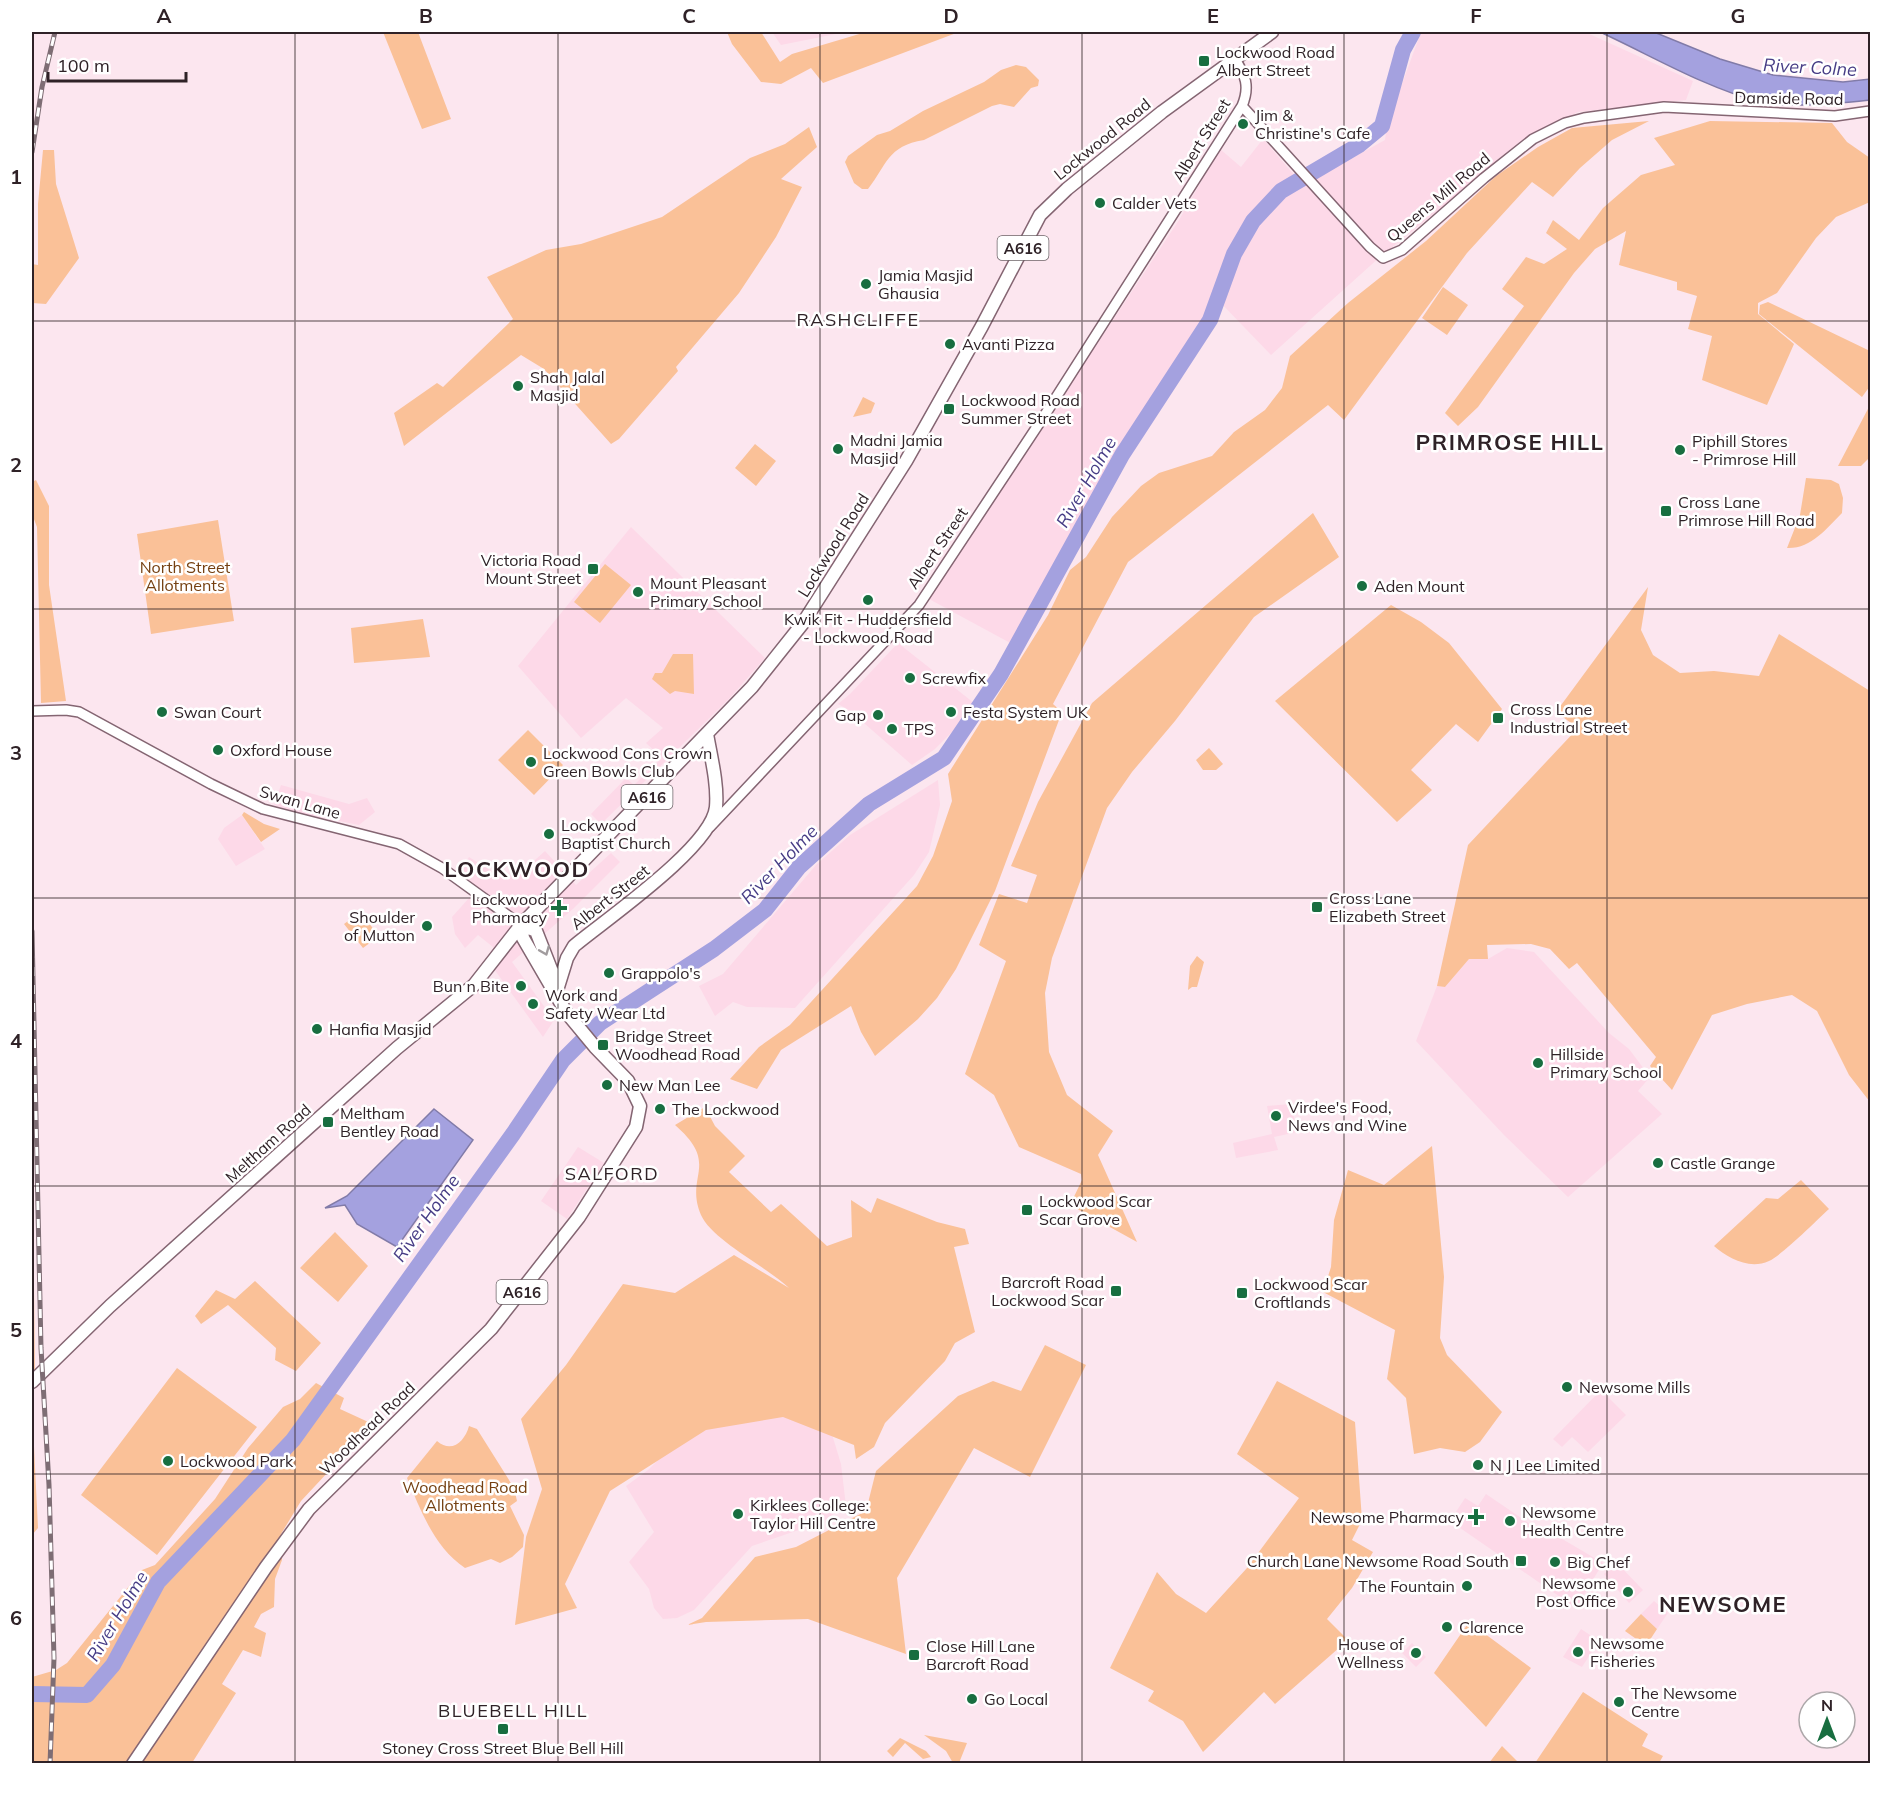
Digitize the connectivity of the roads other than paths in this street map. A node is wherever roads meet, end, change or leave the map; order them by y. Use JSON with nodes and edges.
{"nodes":[{"id":1,"x":1272,"y":32,"type":"edge"},
{"id":2,"x":1234,"y":58,"type":"junction"},
{"id":3,"x":1242,"y":106,"type":"junction"},
{"id":4,"x":1706,"y":109,"type":"joint"},
{"id":5,"x":1870,"y":111,"type":"edge"},
{"id":6,"x":32,"y":711,"type":"edge"},
{"id":7,"x":707,"y":734,"type":"junction"},
{"id":8,"x":704,"y":830,"type":"junction"},
{"id":9,"x":521,"y":925,"type":"junction"},
{"id":10,"x":558,"y":994,"type":"junction"},
{"id":11,"x":32,"y":1383,"type":"edge"},
{"id":12,"x":133,"y":1764,"type":"edge"}],
"edges":[{"from":1,"to":2,"type":"main road","number":"A616"},
{"from":2,"to":3,"type":"street","name":"Albert Street"},
{"from":2,"to":7,"type":"main road","name":"Lockwood Road","number":"A616"},
{"from":3,"to":4,"type":"street","name":"Queens Mill Road"},
{"from":3,"to":8,"type":"street","name":"Albert Street"},
{"from":4,"to":5,"type":"street","name":"Damside Road"},
{"from":6,"to":9,"type":"street","name":"Swan Lane"},
{"from":7,"to":8,"type":"main road"},
{"from":7,"to":9,"type":"main road","name":"Lockwood Road","number":"A616"},
{"from":8,"to":10,"type":"main road","name":"Albert Street"},
{"from":9,"to":10,"type":"main road","number":"A616"},
{"from":9,"to":11,"type":"main road","name":"Meltham Road"},
{"from":10,"to":12,"type":"main road","name":"Woodhead Road","number":"A616"}]}
